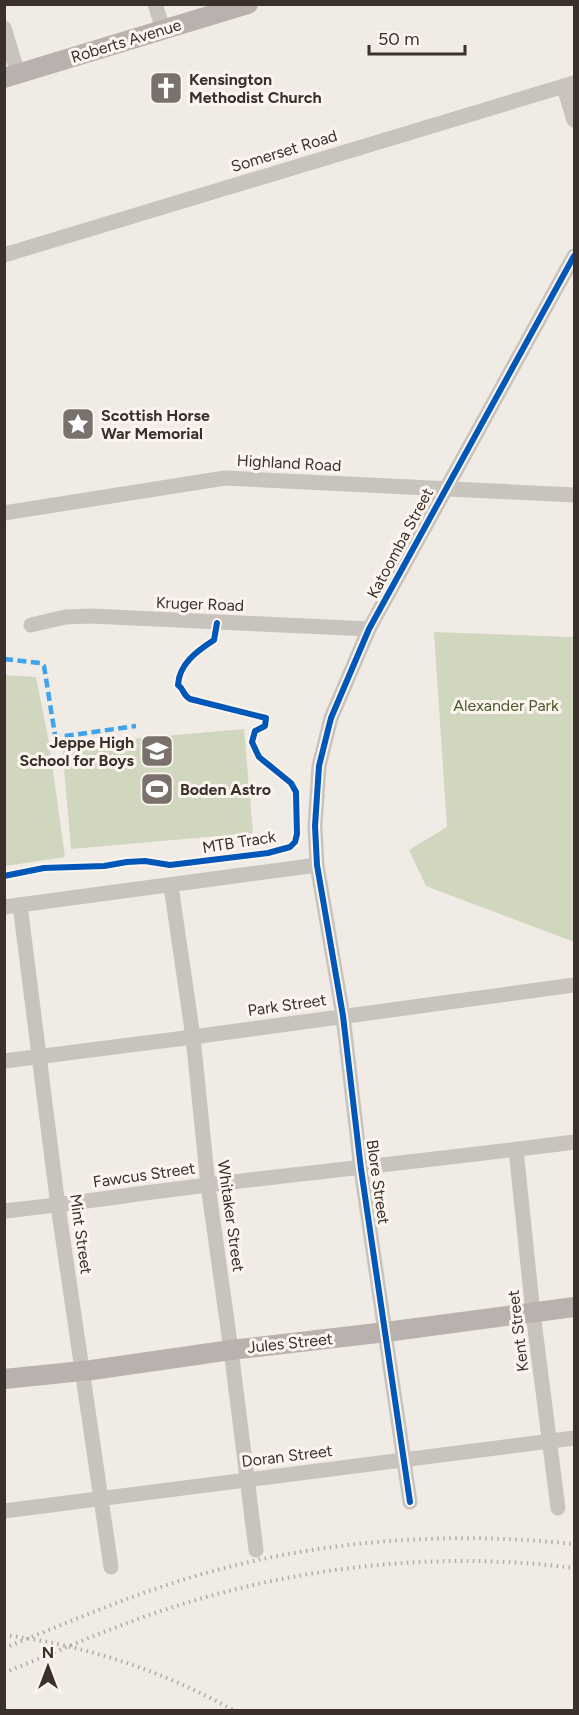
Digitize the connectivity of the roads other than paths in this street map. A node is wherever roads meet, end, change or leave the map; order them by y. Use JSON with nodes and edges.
{"nodes":[{"id":1,"x":155,"y":4,"type":"edge"},
{"id":2,"x":248,"y":4,"type":"edge"},
{"id":3,"x":4,"y":28,"type":"edge"},
{"id":4,"x":163,"y":29,"type":"junction"},
{"id":5,"x":11,"y":76,"type":"edge"},
{"id":6,"x":569,"y":85,"type":"edge"},
{"id":7,"x":574,"y":120,"type":"edge"},
{"id":8,"x":4,"y":255,"type":"edge"},
{"id":9,"x":574,"y":256,"type":"edge"},
{"id":10,"x":444,"y":489,"type":"junction"},
{"id":11,"x":574,"y":495,"type":"edge"},
{"id":12,"x":4,"y":513,"type":"edge"},
{"id":13,"x":31,"y":625,"type":"dead end"},
{"id":14,"x":369,"y":629,"type":"junction"},
{"id":15,"x":317,"y":865,"type":"junction"},
{"id":16,"x":171,"y":886,"type":"junction"},
{"id":17,"x":12,"y":906,"type":"edge"},
{"id":18,"x":574,"y":985,"type":"edge"},
{"id":19,"x":343,"y":1016,"type":"junction"},
{"id":20,"x":193,"y":1037,"type":"junction"},
{"id":21,"x":39,"y":1057,"type":"junction"},
{"id":22,"x":4,"y":1061,"type":"edge"},
{"id":23,"x":574,"y":1142,"type":"edge"},
{"id":24,"x":516,"y":1150,"type":"junction"},
{"id":25,"x":362,"y":1168,"type":"junction"},
{"id":26,"x":208,"y":1185,"type":"junction"},
{"id":27,"x":58,"y":1206,"type":"junction"},
{"id":28,"x":4,"y":1211,"type":"edge"},
{"id":29,"x":574,"y":1307,"type":"edge"},
{"id":30,"x":533,"y":1313,"type":"junction"},
{"id":31,"x":386,"y":1332,"type":"junction"},
{"id":32,"x":231,"y":1350,"type":"junction"},
{"id":33,"x":84,"y":1370,"type":"junction"},
{"id":34,"x":4,"y":1379,"type":"edge"},
{"id":35,"x":574,"y":1438,"type":"edge"},
{"id":36,"x":549,"y":1440,"type":"junction"},
{"id":37,"x":405,"y":1461,"type":"junction"},
{"id":38,"x":246,"y":1479,"type":"junction"},
{"id":39,"x":101,"y":1497,"type":"junction"},
{"id":40,"x":410,"y":1502,"type":"dead end"},
{"id":41,"x":558,"y":1509,"type":"dead end"},
{"id":42,"x":4,"y":1510,"type":"edge"},
{"id":43,"x":256,"y":1550,"type":"dead end"},
{"id":44,"x":111,"y":1567,"type":"dead end"}],
"edges":[{"from":1,"to":4,"type":"street"},
{"from":2,"to":4,"type":"main road","name":"Roberts Avenue"},
{"from":3,"to":5,"type":"street"},
{"from":4,"to":5,"type":"main road","name":"Roberts Avenue"},
{"from":6,"to":7,"type":"street"},
{"from":6,"to":8,"type":"street","name":"Somerset Road"},
{"from":9,"to":10,"type":"street","name":"Katoomba Street"},
{"from":10,"to":11,"type":"street","name":"Highland Road"},
{"from":10,"to":12,"type":"street","name":"Highland Road"},
{"from":10,"to":14,"type":"street","name":"Katoomba Street"},
{"from":13,"to":14,"type":"street","name":"Kruger Road"},
{"from":14,"to":15,"type":"street","name":"Katoomba Street"},
{"from":15,"to":16,"type":"street"},
{"from":15,"to":19,"type":"street","name":"Blore Street"},
{"from":16,"to":17,"type":"street"},
{"from":16,"to":20,"type":"street","name":"Whitaker Street"},
{"from":17,"to":21,"type":"street","name":"Mint Street"},
{"from":18,"to":19,"type":"street","name":"Park Street"},
{"from":19,"to":20,"type":"street","name":"Park Street"},
{"from":19,"to":25,"type":"street","name":"Blore Street"},
{"from":20,"to":21,"type":"street","name":"Park Street"},
{"from":20,"to":26,"type":"street","name":"Whitaker Street"},
{"from":21,"to":22,"type":"street","name":"Park Street"},
{"from":21,"to":27,"type":"street","name":"Mint Street"},
{"from":23,"to":24,"type":"street","name":"Fawcus Street"},
{"from":24,"to":25,"type":"street","name":"Fawcus Street"},
{"from":24,"to":30,"type":"street","name":"Kent Street"},
{"from":25,"to":26,"type":"street","name":"Fawcus Street"},
{"from":25,"to":31,"type":"street","name":"Blore Street"},
{"from":26,"to":27,"type":"street","name":"Fawcus Street"},
{"from":26,"to":32,"type":"street","name":"Whitaker Street"},
{"from":27,"to":28,"type":"street","name":"Fawcus Street"},
{"from":27,"to":33,"type":"street","name":"Mint Street"},
{"from":29,"to":30,"type":"main road","name":"Jules Street"},
{"from":30,"to":31,"type":"main road","name":"Jules Street"},
{"from":30,"to":36,"type":"street","name":"Kent Street"},
{"from":31,"to":32,"type":"main road","name":"Jules Street"},
{"from":31,"to":37,"type":"street","name":"Blore Street"},
{"from":32,"to":33,"type":"main road","name":"Jules Street"},
{"from":32,"to":38,"type":"street","name":"Whitaker Street"},
{"from":33,"to":34,"type":"main road","name":"Jules Street"},
{"from":33,"to":39,"type":"street","name":"Mint Street"},
{"from":35,"to":36,"type":"street","name":"Doran Street"},
{"from":36,"to":37,"type":"street","name":"Doran Street"},
{"from":36,"to":41,"type":"street","name":"Kent Street"},
{"from":37,"to":38,"type":"street","name":"Doran Street"},
{"from":37,"to":40,"type":"street","name":"Blore Street"},
{"from":38,"to":39,"type":"street","name":"Doran Street"},
{"from":38,"to":43,"type":"street","name":"Whitaker Street"},
{"from":39,"to":42,"type":"street","name":"Doran Street"},
{"from":39,"to":44,"type":"street","name":"Mint Street"}]}
